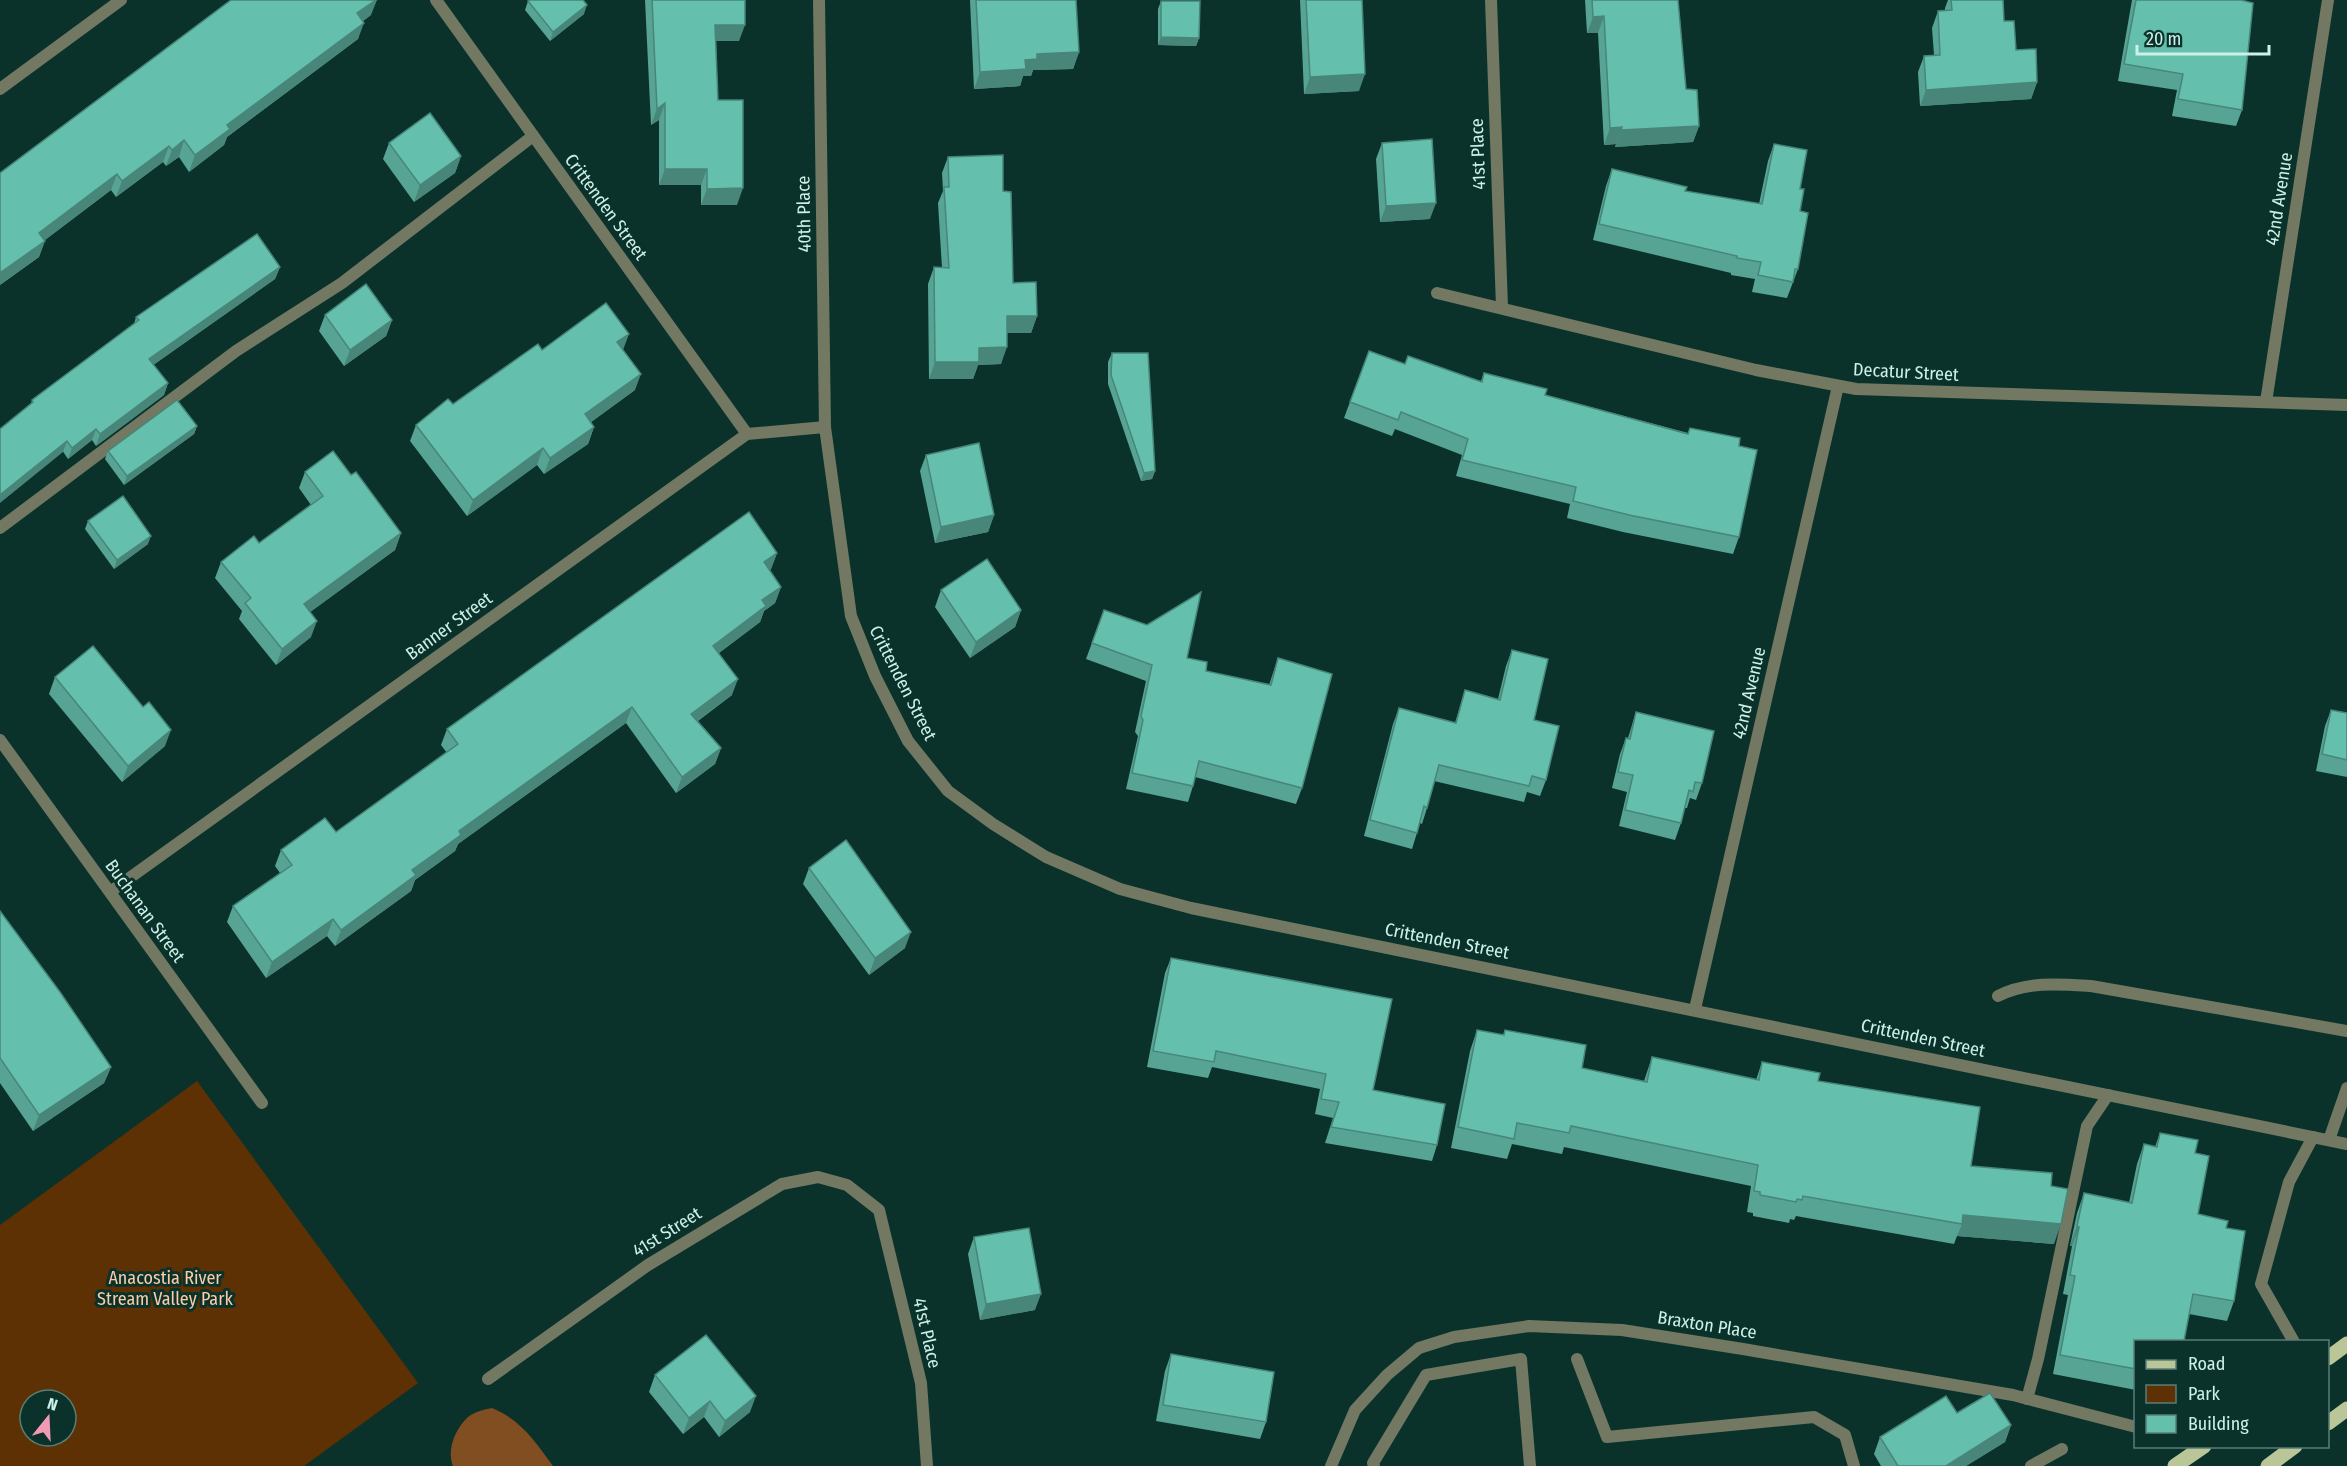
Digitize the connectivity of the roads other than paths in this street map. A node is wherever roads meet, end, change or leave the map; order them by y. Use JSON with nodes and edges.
{"nodes":[{"id":1,"x":121,"y":0,"type":"edge"},
{"id":2,"x":436,"y":0,"type":"edge"},
{"id":3,"x":819,"y":0,"type":"edge"},
{"id":4,"x":1491,"y":0,"type":"edge"},
{"id":5,"x":2328,"y":0,"type":"edge"},
{"id":6,"x":0,"y":89,"type":"edge"},
{"id":7,"x":533,"y":136,"type":"junction"},
{"id":8,"x":1437,"y":293,"type":"dead end"},
{"id":9,"x":1502,"y":307,"type":"junction"},
{"id":10,"x":1838,"y":386,"type":"junction"},
{"id":11,"x":2266,"y":402,"type":"junction"},
{"id":12,"x":2347,"y":405,"type":"edge"},
{"id":13,"x":825,"y":427,"type":"junction"},
{"id":14,"x":747,"y":434,"type":"junction"},
{"id":15,"x":0,"y":528,"type":"edge"},
{"id":16,"x":0,"y":740,"type":"edge"},
{"id":17,"x":110,"y":892,"type":"junction"},
{"id":18,"x":1998,"y":996,"type":"dead end"},
{"id":19,"x":1695,"y":1009,"type":"junction"},
{"id":20,"x":2347,"y":1031,"type":"edge"},
{"id":21,"x":2347,"y":1088,"type":"edge"},
{"id":22,"x":2108,"y":1095,"type":"junction"},
{"id":23,"x":262,"y":1103,"type":"dead end"},
{"id":24,"x":2313,"y":1137,"type":"junction"},
{"id":25,"x":2329,"y":1140,"type":"junction"},
{"id":26,"x":2347,"y":1144,"type":"edge"},
{"id":27,"x":879,"y":1210,"type":"joint"},
{"id":28,"x":2293,"y":1340,"type":"edge"},
{"id":29,"x":2347,"y":1344,"type":"edge"},
{"id":30,"x":2329,"y":1357,"type":"edge"},
{"id":31,"x":1578,"y":1359,"type":"dead end"},
{"id":32,"x":488,"y":1379,"type":"dead end"},
{"id":33,"x":2026,"y":1399,"type":"junction"},
{"id":34,"x":2347,"y":1409,"type":"edge"},
{"id":35,"x":2329,"y":1422,"type":"edge"},
{"id":36,"x":2134,"y":1426,"type":"edge"},
{"id":37,"x":2201,"y":1448,"type":"edge"},
{"id":38,"x":2292,"y":1448,"type":"edge"},
{"id":39,"x":2062,"y":1449,"type":"dead end"},
{"id":40,"x":927,"y":1466,"type":"edge"},
{"id":41,"x":1331,"y":1466,"type":"edge"},
{"id":42,"x":1374,"y":1466,"type":"edge"},
{"id":43,"x":1530,"y":1466,"type":"edge"},
{"id":44,"x":1854,"y":1466,"type":"edge"},
{"id":45,"x":2031,"y":1466,"type":"edge"},
{"id":46,"x":2175,"y":1466,"type":"edge"},
{"id":47,"x":2268,"y":1466,"type":"edge"}],
"edges":[{"from":1,"to":6,"type":"street"},
{"from":2,"to":7,"type":"street","name":"Crittenden Street"},
{"from":3,"to":13,"type":"street","name":"40th Place"},
{"from":4,"to":9,"type":"street","name":"41st Place"},
{"from":5,"to":11,"type":"street","name":"42nd Avenue"},
{"from":7,"to":14,"type":"street","name":"Crittenden Street"},
{"from":7,"to":15,"type":"street"},
{"from":8,"to":9,"type":"street","name":"Decatur Street"},
{"from":9,"to":10,"type":"street","name":"Decatur Street"},
{"from":10,"to":11,"type":"street","name":"Decatur Street"},
{"from":10,"to":19,"type":"street","name":"42nd Avenue"},
{"from":11,"to":12,"type":"street","name":"Decatur Street"},
{"from":13,"to":14,"type":"street"},
{"from":13,"to":19,"type":"street","name":"Crittenden Street"},
{"from":14,"to":17,"type":"street","name":"Banner Street"},
{"from":16,"to":17,"type":"street","name":"Buchanan Street"},
{"from":17,"to":23,"type":"street","name":"Buchanan Street"},
{"from":18,"to":20,"type":"street"},
{"from":19,"to":22,"type":"street","name":"Crittenden Street"},
{"from":21,"to":25,"type":"street"},
{"from":22,"to":24,"type":"street","name":"Crittenden Street"},
{"from":22,"to":33,"type":"street"},
{"from":24,"to":25,"type":"street","name":"Crittenden Street"},
{"from":24,"to":28,"type":"street"},
{"from":25,"to":26,"type":"street","name":"Crittenden Street"},
{"from":27,"to":32,"type":"street","name":"41st Street"},
{"from":27,"to":40,"type":"street","name":"41st Place"},
{"from":29,"to":30,"type":"main road"},
{"from":31,"to":44,"type":"street"},
{"from":33,"to":36,"type":"street","name":"Braxton Place"},
{"from":33,"to":41,"type":"street","name":"Braxton Place"},
{"from":34,"to":35,"type":"main road"},
{"from":37,"to":46,"type":"main road"},
{"from":38,"to":47,"type":"main road"},
{"from":39,"to":45,"type":"street"},
{"from":42,"to":43,"type":"street"}]}
